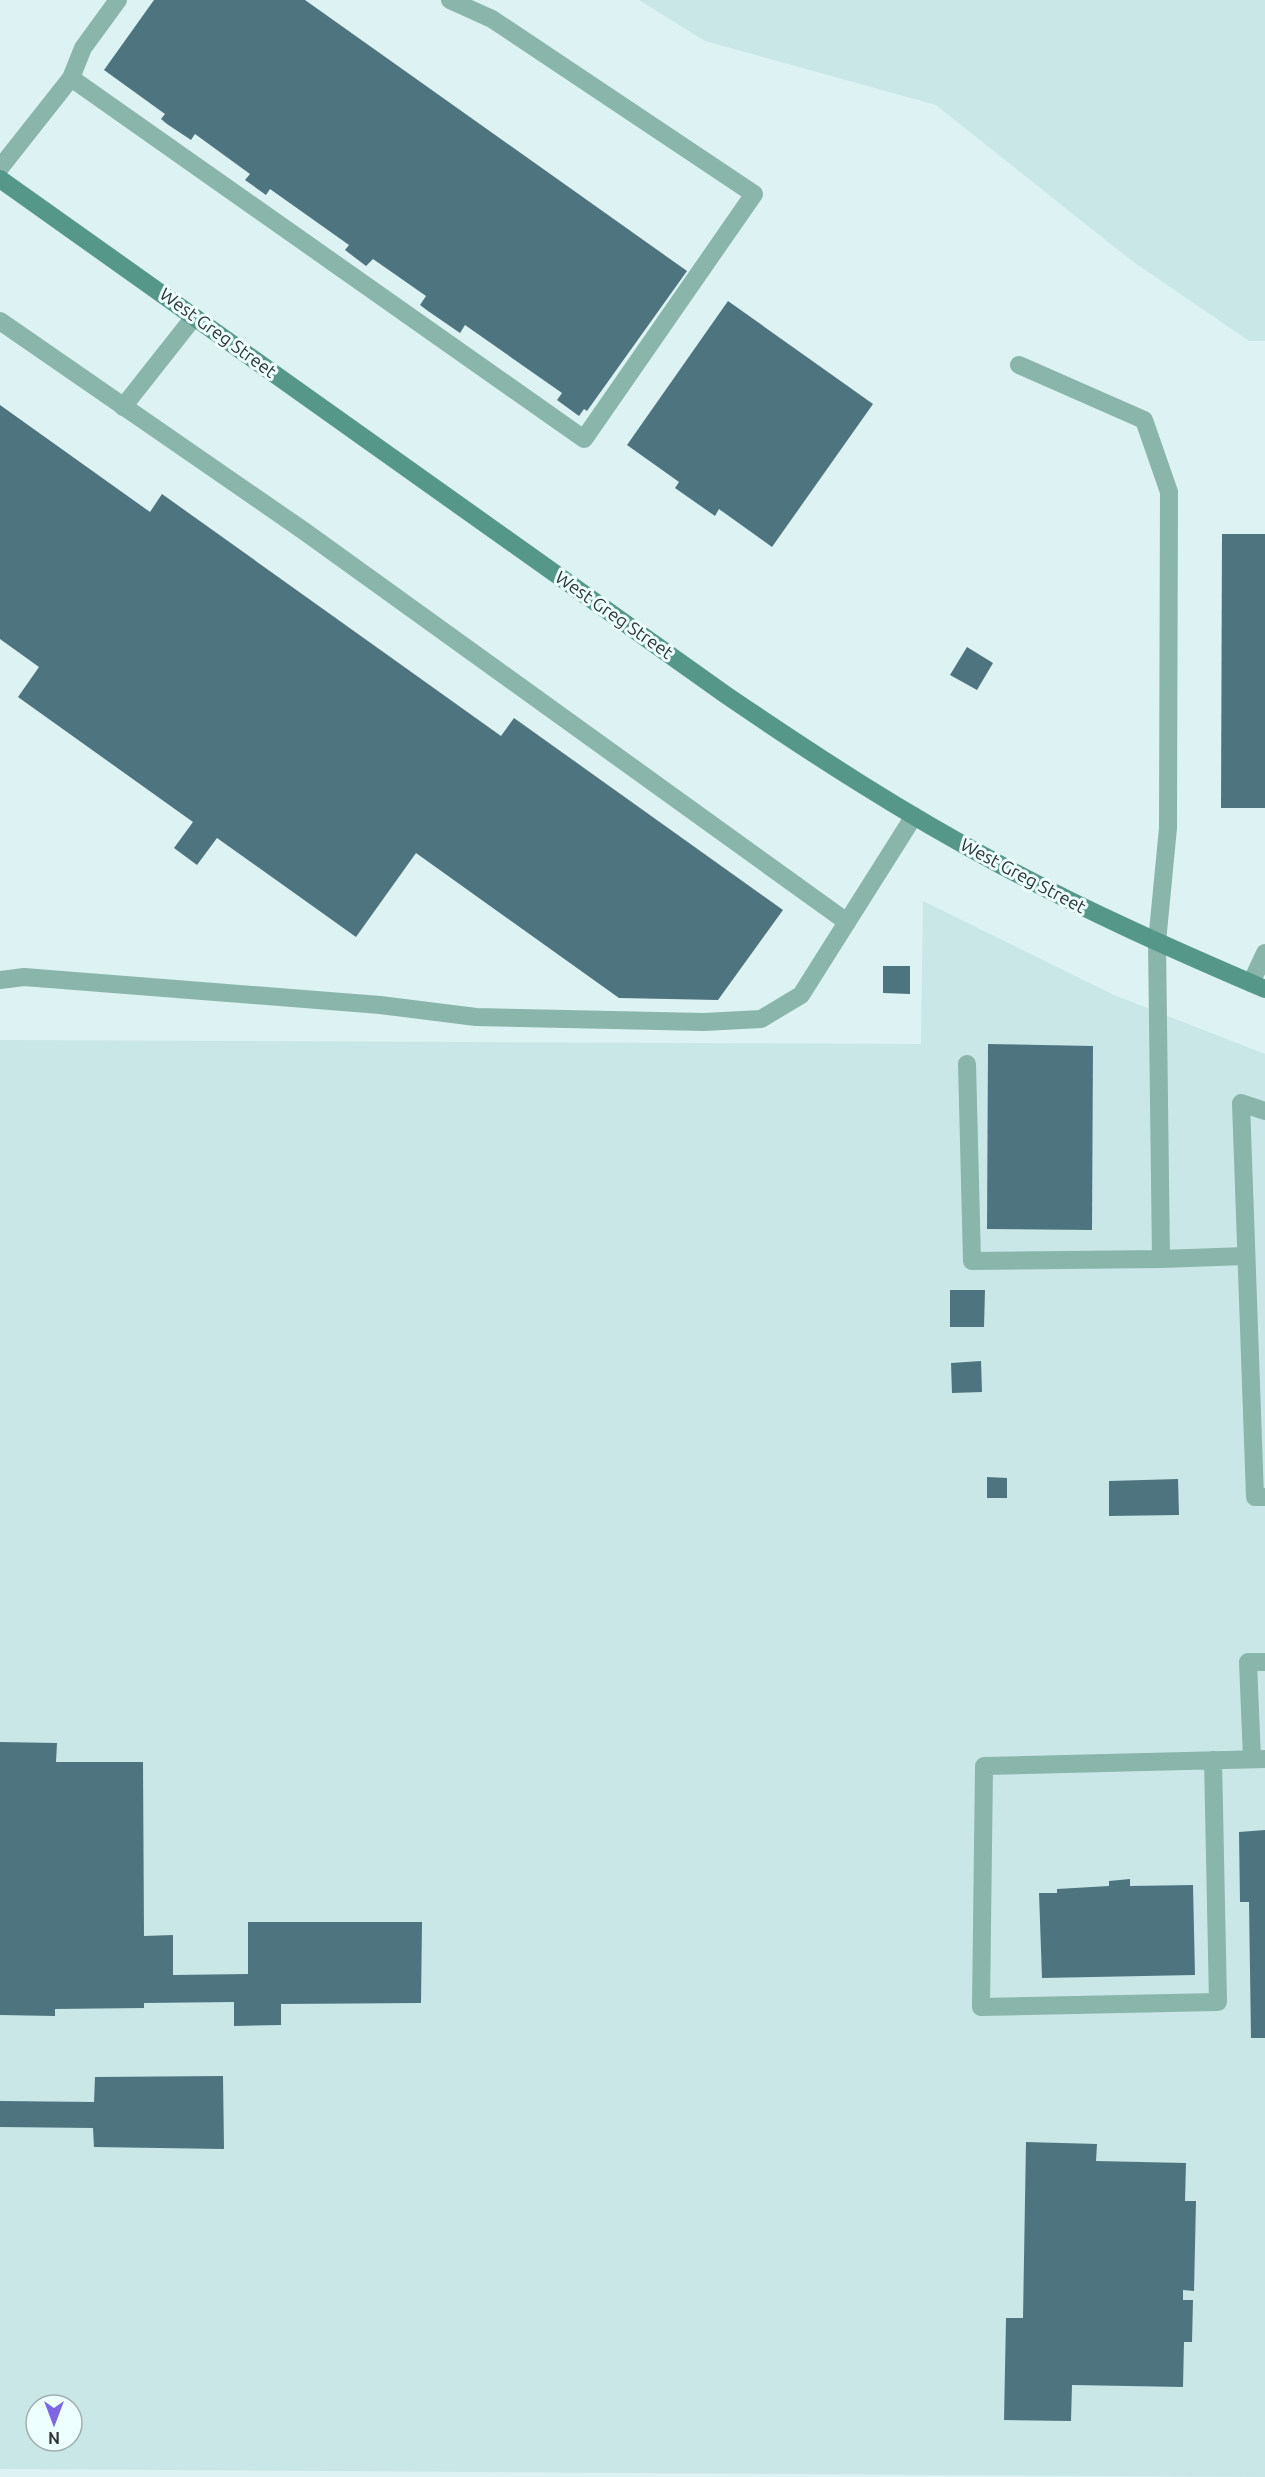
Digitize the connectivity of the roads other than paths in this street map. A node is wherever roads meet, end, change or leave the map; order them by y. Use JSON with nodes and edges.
{"nodes":[{"id":1,"x":118,"y":0,"type":"edge"},
{"id":2,"x":450,"y":0,"type":"edge"},
{"id":3,"x":71,"y":78,"type":"junction"},
{"id":4,"x":0,"y":168,"type":"edge"},
{"id":5,"x":0,"y":179,"type":"edge"},
{"id":6,"x":194,"y":316,"type":"junction"},
{"id":7,"x":0,"y":321,"type":"edge"},
{"id":8,"x":1019,"y":365,"type":"dead end"},
{"id":9,"x":123,"y":407,"type":"junction"},
{"id":10,"x":914,"y":816,"type":"junction"},
{"id":11,"x":847,"y":922,"type":"junction"},
{"id":12,"x":1157,"y":942,"type":"junction"},
{"id":13,"x":1265,"y":953,"type":"edge"},
{"id":14,"x":0,"y":980,"type":"edge"},
{"id":15,"x":1258,"y":986,"type":"edge"},
{"id":16,"x":967,"y":1064,"type":"dead end"},
{"id":17,"x":1265,"y":1111,"type":"edge"},
{"id":18,"x":1245,"y":1256,"type":"junction"},
{"id":19,"x":1161,"y":1259,"type":"junction"},
{"id":20,"x":1265,"y":1497,"type":"edge"},
{"id":21,"x":1265,"y":1662,"type":"edge"},
{"id":22,"x":1258,"y":1759,"type":"edge"},
{"id":23,"x":1213,"y":1760,"type":"junction"}],
"edges":[{"from":1,"to":3,"type":"lane"},
{"from":2,"to":3,"type":"lane"},
{"from":3,"to":4,"type":"lane"},
{"from":5,"to":6,"type":"main road","name":"West Greg Street"},
{"from":6,"to":9,"type":"lane"},
{"from":6,"to":10,"type":"main road","name":"West Greg Street"},
{"from":7,"to":9,"type":"lane"},
{"from":8,"to":12,"type":"lane"},
{"from":9,"to":11,"type":"lane"},
{"from":10,"to":11,"type":"lane"},
{"from":10,"to":12,"type":"main road","name":"West Greg Street"},
{"from":11,"to":14,"type":"lane"},
{"from":12,"to":15,"type":"main road","name":"West Greg Street"},
{"from":12,"to":19,"type":"lane"},
{"from":13,"to":15,"type":"lane"},
{"from":16,"to":19,"type":"lane"},
{"from":17,"to":18,"type":"lane"},
{"from":18,"to":19,"type":"lane"},
{"from":18,"to":20,"type":"lane"},
{"from":21,"to":22,"type":"lane"},
{"from":22,"to":23,"type":"lane"},
{"from":23,"to":23,"type":"lane"}]}
